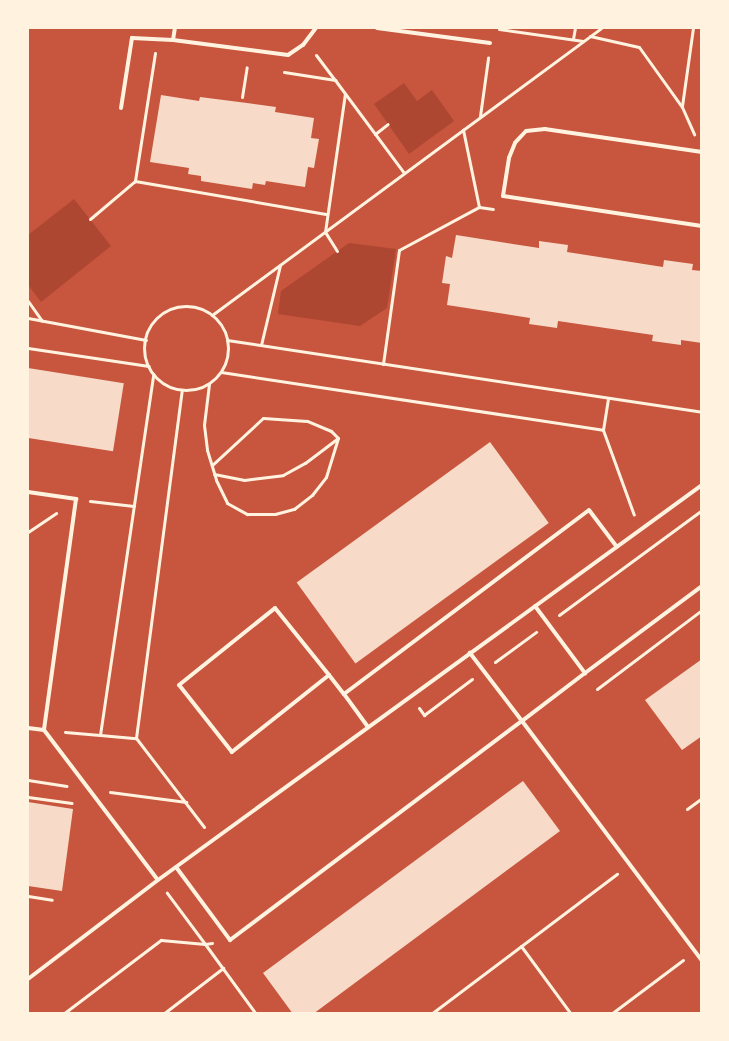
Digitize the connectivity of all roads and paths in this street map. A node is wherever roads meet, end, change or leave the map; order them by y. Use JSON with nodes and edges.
{"nodes":[{"id":1,"x":175,"y":28,"type":"edge"},
{"id":2,"x":316,"y":28,"type":"edge"},
{"id":3,"x":377,"y":28,"type":"edge"},
{"id":4,"x":575,"y":28,"type":"edge"},
{"id":5,"x":601,"y":28,"type":"edge"},
{"id":6,"x":693,"y":28,"type":"edge"},
{"id":7,"x":589,"y":36,"type":"junction"},
{"id":8,"x":573,"y":39,"type":"junction"},
{"id":9,"x":173,"y":40,"type":"junction"},
{"id":10,"x":306,"y":41,"type":"junction"},
{"id":11,"x":583,"y":41,"type":"junction"},
{"id":12,"x":490,"y":43,"type":"junction"},
{"id":13,"x":164,"y":55,"type":"dead end"},
{"id":14,"x":238,"y":66,"type":"dead end"},
{"id":15,"x":247,"y":67,"type":"junction"},
{"id":16,"x":256,"y":68,"type":"dead end"},
{"id":17,"x":274,"y":71,"type":"dead end"},
{"id":18,"x":335,"y":80,"type":"junction"},
{"id":19,"x":345,"y":93,"type":"junction"},
{"id":20,"x":242,"y":97,"type":"dead end"},
{"id":21,"x":682,"y":107,"type":"junction"},
{"id":22,"x":121,"y":108,"type":"dead end"},
{"id":23,"x":480,"y":117,"type":"junction"},
{"id":24,"x":388,"y":124,"type":"dead end"},
{"id":25,"x":463,"y":130,"type":"junction"},
{"id":26,"x":375,"y":134,"type":"junction"},
{"id":27,"x":702,"y":135,"type":"edge"},
{"id":28,"x":702,"y":152,"type":"edge"},
{"id":29,"x":404,"y":173,"type":"junction"},
{"id":30,"x":135,"y":181,"type":"junction"},
{"id":31,"x":327,"y":214,"type":"junction"},
{"id":32,"x":90,"y":219,"type":"dead end"},
{"id":33,"x":702,"y":226,"type":"edge"},
{"id":34,"x":325,"y":232,"type":"junction"},
{"id":35,"x":337,"y":251,"type":"dead end"},
{"id":36,"x":280,"y":264,"type":"junction"},
{"id":37,"x":28,"y":301,"type":"edge"},
{"id":38,"x":212,"y":315,"type":"junction"},
{"id":39,"x":28,"y":318,"type":"edge"},
{"id":40,"x":42,"y":321,"type":"junction"},
{"id":41,"x":146,"y":340,"type":"junction"},
{"id":42,"x":227,"y":340,"type":"junction"},
{"id":43,"x":261,"y":345,"type":"junction"},
{"id":44,"x":28,"y":348,"type":"edge"},
{"id":45,"x":383,"y":364,"type":"junction"},
{"id":46,"x":149,"y":366,"type":"junction"},
{"id":47,"x":221,"y":372,"type":"junction"},
{"id":48,"x":153,"y":374,"type":"junction"},
{"id":49,"x":209,"y":384,"type":"junction"},
{"id":50,"x":182,"y":390,"type":"junction"},
{"id":51,"x":608,"y":398,"type":"junction"},
{"id":52,"x":702,"y":412,"type":"edge"},
{"id":53,"x":603,"y":430,"type":"junction"},
{"id":54,"x":338,"y":438,"type":"junction"},
{"id":55,"x":212,"y":464,"type":"junction"},
{"id":56,"x":214,"y":474,"type":"junction"},
{"id":57,"x":702,"y":485,"type":"edge"},
{"id":58,"x":28,"y":492,"type":"edge"},
{"id":59,"x":76,"y":499,"type":"junction"},
{"id":60,"x":134,"y":506,"type":"junction"},
{"id":61,"x":639,"y":531,"type":"junction"},
{"id":62,"x":28,"y":532,"type":"edge"},
{"id":63,"x":617,"y":547,"type":"junction"},
{"id":64,"x":702,"y":586,"type":"edge"},
{"id":65,"x":535,"y":606,"type":"junction"},
{"id":66,"x":702,"y":610,"type":"edge"},
{"id":67,"x":470,"y":653,"type":"junction"},
{"id":68,"x":585,"y":673,"type":"junction"},
{"id":69,"x":329,"y":675,"type":"junction"},
{"id":70,"x":597,"y":689,"type":"dead end"},
{"id":71,"x":344,"y":694,"type":"junction"},
{"id":72,"x":522,"y":721,"type":"junction"},
{"id":73,"x":368,"y":727,"type":"junction"},
{"id":74,"x":28,"y":728,"type":"edge"},
{"id":75,"x":44,"y":730,"type":"junction"},
{"id":76,"x":100,"y":735,"type":"junction"},
{"id":77,"x":136,"y":738,"type":"junction"},
{"id":78,"x":28,"y":780,"type":"edge"},
{"id":79,"x":89,"y":789,"type":"junction"},
{"id":80,"x":28,"y":797,"type":"edge"},
{"id":81,"x":702,"y":798,"type":"edge"},
{"id":82,"x":186,"y":802,"type":"junction"},
{"id":83,"x":72,"y":803,"type":"dead end"},
{"id":84,"x":687,"y":809,"type":"dead end"},
{"id":85,"x":213,"y":840,"type":"junction"},
{"id":86,"x":629,"y":864,"type":"junction"},
{"id":87,"x":176,"y":867,"type":"junction"},
{"id":88,"x":158,"y":880,"type":"junction"},
{"id":89,"x":28,"y":896,"type":"edge"},
{"id":90,"x":52,"y":900,"type":"dead end"},
{"id":91,"x":230,"y":940,"type":"junction"},
{"id":92,"x":205,"y":944,"type":"junction"},
{"id":93,"x":521,"y":946,"type":"junction"},
{"id":94,"x":694,"y":951,"type":"junction"},
{"id":95,"x":702,"y":961,"type":"edge"},
{"id":96,"x":223,"y":968,"type":"junction"},
{"id":97,"x":28,"y":979,"type":"edge"},
{"id":98,"x":63,"y":1014,"type":"edge"},
{"id":99,"x":163,"y":1014,"type":"edge"},
{"id":100,"x":256,"y":1014,"type":"edge"},
{"id":101,"x":431,"y":1014,"type":"edge"},
{"id":102,"x":571,"y":1014,"type":"edge"},
{"id":103,"x":611,"y":1014,"type":"edge"}],
"edges":[{"from":1,"to":9,"type":"lane"},
{"from":2,"to":10,"type":"lane"},
{"from":3,"to":12,"type":"lane"},
{"from":4,"to":8,"type":"path"},
{"from":5,"to":7,"type":"path"},
{"from":6,"to":21,"type":"path"},
{"from":7,"to":11,"type":"path"},
{"from":7,"to":21,"type":"path"},
{"from":8,"to":11,"type":"path"},
{"from":8,"to":12,"type":"path"},
{"from":9,"to":10,"type":"lane"},
{"from":9,"to":22,"type":"lane"},
{"from":10,"to":18,"type":"path"},
{"from":11,"to":23,"type":"path"},
{"from":12,"to":23,"type":"path"},
{"from":13,"to":30,"type":"path"},
{"from":14,"to":15,"type":"path"},
{"from":15,"to":16,"type":"path"},
{"from":15,"to":20,"type":"path"},
{"from":17,"to":18,"type":"path"},
{"from":18,"to":19,"type":"path"},
{"from":19,"to":26,"type":"path"},
{"from":19,"to":31,"type":"path"},
{"from":21,"to":27,"type":"path"},
{"from":23,"to":25,"type":"path"},
{"from":24,"to":26,"type":"path"},
{"from":25,"to":29,"type":"path"},
{"from":25,"to":45,"type":"path"},
{"from":26,"to":29,"type":"path"},
{"from":28,"to":33,"type":"lane"},
{"from":29,"to":34,"type":"path"},
{"from":30,"to":31,"type":"path"},
{"from":30,"to":32,"type":"path"},
{"from":31,"to":34,"type":"path"},
{"from":34,"to":35,"type":"path"},
{"from":34,"to":36,"type":"path"},
{"from":36,"to":38,"type":"path"},
{"from":36,"to":43,"type":"path"},
{"from":37,"to":40,"type":"path"},
{"from":38,"to":41,"type":"path"},
{"from":38,"to":42,"type":"path"},
{"from":39,"to":40,"type":"path"},
{"from":40,"to":41,"type":"path"},
{"from":41,"to":46,"type":"path"},
{"from":42,"to":43,"type":"path"},
{"from":42,"to":47,"type":"path"},
{"from":43,"to":45,"type":"path"},
{"from":44,"to":46,"type":"path"},
{"from":45,"to":51,"type":"path"},
{"from":46,"to":48,"type":"path"},
{"from":47,"to":49,"type":"path"},
{"from":47,"to":53,"type":"path"},
{"from":48,"to":50,"type":"path"},
{"from":48,"to":60,"type":"path"},
{"from":49,"to":50,"type":"path"},
{"from":49,"to":55,"type":"path"},
{"from":50,"to":77,"type":"path"},
{"from":51,"to":52,"type":"path"},
{"from":51,"to":53,"type":"path"},
{"from":53,"to":61,"type":"path"},
{"from":54,"to":55,"type":"path"},
{"from":54,"to":56,"type":"path"},
{"from":54,"to":56,"type":"path"},
{"from":55,"to":56,"type":"path"},
{"from":57,"to":61,"type":"lane"},
{"from":58,"to":59,"type":"lane"},
{"from":59,"to":60,"type":"path"},
{"from":59,"to":62,"type":"path"},
{"from":59,"to":75,"type":"lane"},
{"from":60,"to":76,"type":"path"},
{"from":61,"to":63,"type":"lane"},
{"from":63,"to":65,"type":"lane"},
{"from":63,"to":71,"type":"lane"},
{"from":64,"to":68,"type":"lane"},
{"from":65,"to":67,"type":"lane"},
{"from":65,"to":68,"type":"lane"},
{"from":66,"to":70,"type":"path"},
{"from":67,"to":72,"type":"lane"},
{"from":67,"to":73,"type":"lane"},
{"from":68,"to":72,"type":"lane"},
{"from":69,"to":69,"type":"lane"},
{"from":69,"to":71,"type":"lane"},
{"from":71,"to":73,"type":"lane"},
{"from":72,"to":86,"type":"lane"},
{"from":72,"to":91,"type":"lane"},
{"from":73,"to":85,"type":"lane"},
{"from":74,"to":75,"type":"lane"},
{"from":75,"to":76,"type":"path"},
{"from":75,"to":79,"type":"lane"},
{"from":76,"to":77,"type":"path"},
{"from":77,"to":82,"type":"path"},
{"from":78,"to":79,"type":"path"},
{"from":79,"to":82,"type":"path"},
{"from":79,"to":88,"type":"lane"},
{"from":80,"to":83,"type":"path"},
{"from":81,"to":84,"type":"path"},
{"from":82,"to":85,"type":"path"},
{"from":85,"to":87,"type":"lane"},
{"from":86,"to":93,"type":"path"},
{"from":86,"to":94,"type":"lane"},
{"from":87,"to":88,"type":"lane"},
{"from":87,"to":91,"type":"lane"},
{"from":88,"to":92,"type":"path"},
{"from":88,"to":97,"type":"lane"},
{"from":89,"to":90,"type":"path"},
{"from":91,"to":92,"type":"path"},
{"from":92,"to":96,"type":"path"},
{"from":92,"to":98,"type":"path"},
{"from":93,"to":101,"type":"path"},
{"from":93,"to":102,"type":"path"},
{"from":94,"to":95,"type":"lane"},
{"from":94,"to":103,"type":"path"},
{"from":96,"to":99,"type":"path"},
{"from":96,"to":100,"type":"path"}]}
